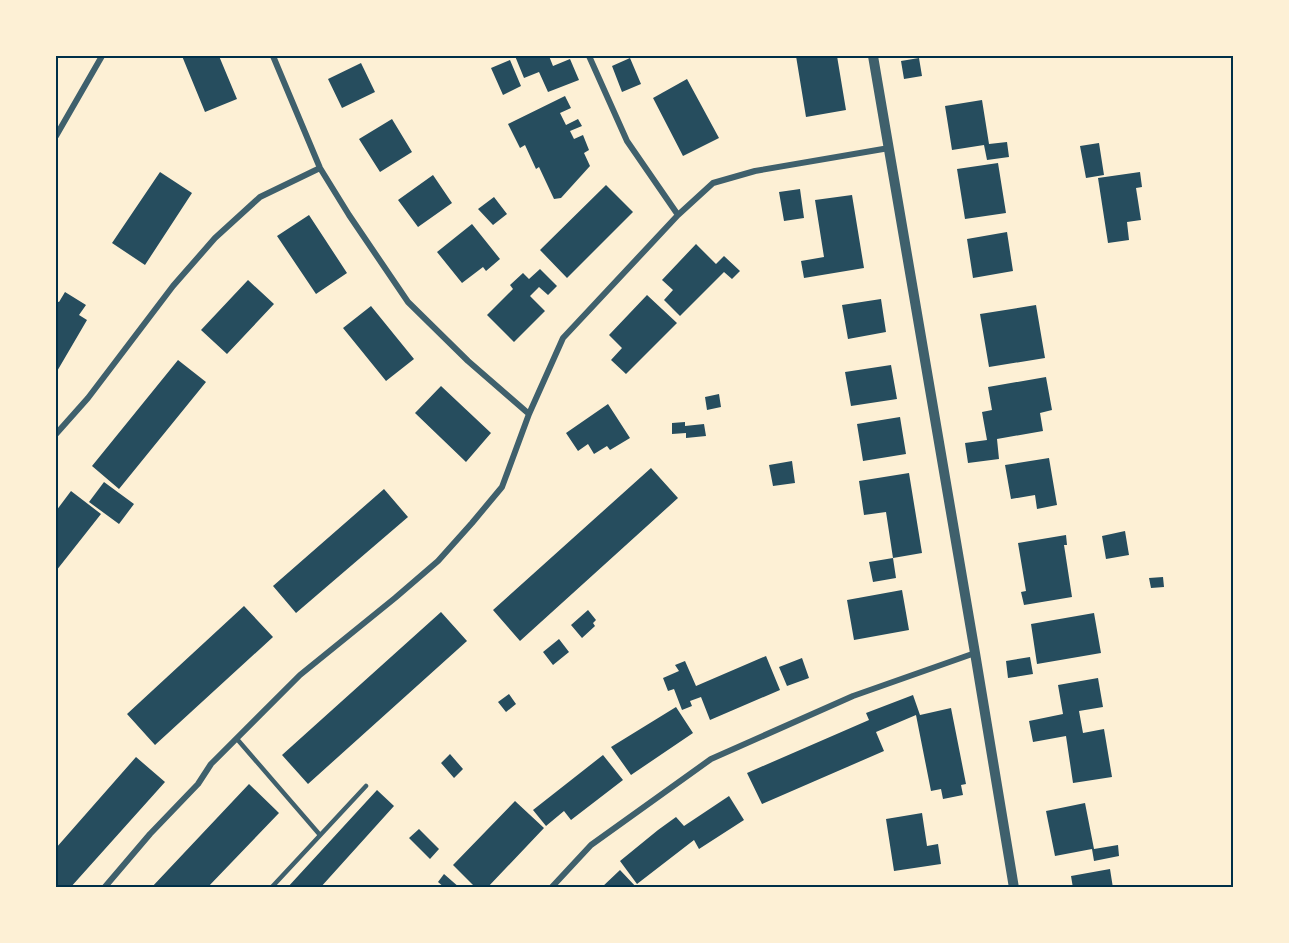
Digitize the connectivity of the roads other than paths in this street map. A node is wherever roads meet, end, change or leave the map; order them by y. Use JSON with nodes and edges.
{"nodes":[{"id":1,"x":102,"y":56,"type":"edge"},
{"id":2,"x":273,"y":56,"type":"edge"},
{"id":3,"x":589,"y":56,"type":"edge"},
{"id":4,"x":873,"y":56,"type":"edge"},
{"id":5,"x":56,"y":136,"type":"edge"},
{"id":6,"x":889,"y":148,"type":"junction"},
{"id":7,"x":320,"y":168,"type":"junction"},
{"id":8,"x":678,"y":215,"type":"junction"},
{"id":9,"x":529,"y":414,"type":"junction"},
{"id":10,"x":56,"y":434,"type":"edge"},
{"id":11,"x":975,"y":653,"type":"junction"},
{"id":12,"x":237,"y":739,"type":"junction"},
{"id":13,"x":366,"y":786,"type":"dead end"},
{"id":14,"x":320,"y":835,"type":"junction"},
{"id":15,"x":104,"y":888,"type":"edge"},
{"id":16,"x":271,"y":888,"type":"edge"},
{"id":17,"x":551,"y":888,"type":"edge"},
{"id":18,"x":1014,"y":888,"type":"edge"}],
"edges":[{"from":1,"to":5,"type":"street"},
{"from":2,"to":7,"type":"street"},
{"from":3,"to":8,"type":"street"},
{"from":4,"to":6,"type":"street"},
{"from":6,"to":8,"type":"street"},
{"from":6,"to":11,"type":"street"},
{"from":7,"to":9,"type":"street"},
{"from":7,"to":10,"type":"street"},
{"from":8,"to":9,"type":"street"},
{"from":9,"to":12,"type":"street"},
{"from":11,"to":17,"type":"street"},
{"from":11,"to":18,"type":"street"},
{"from":12,"to":14,"type":"lane"},
{"from":12,"to":15,"type":"street"},
{"from":13,"to":14,"type":"lane"},
{"from":14,"to":16,"type":"lane"}]}
